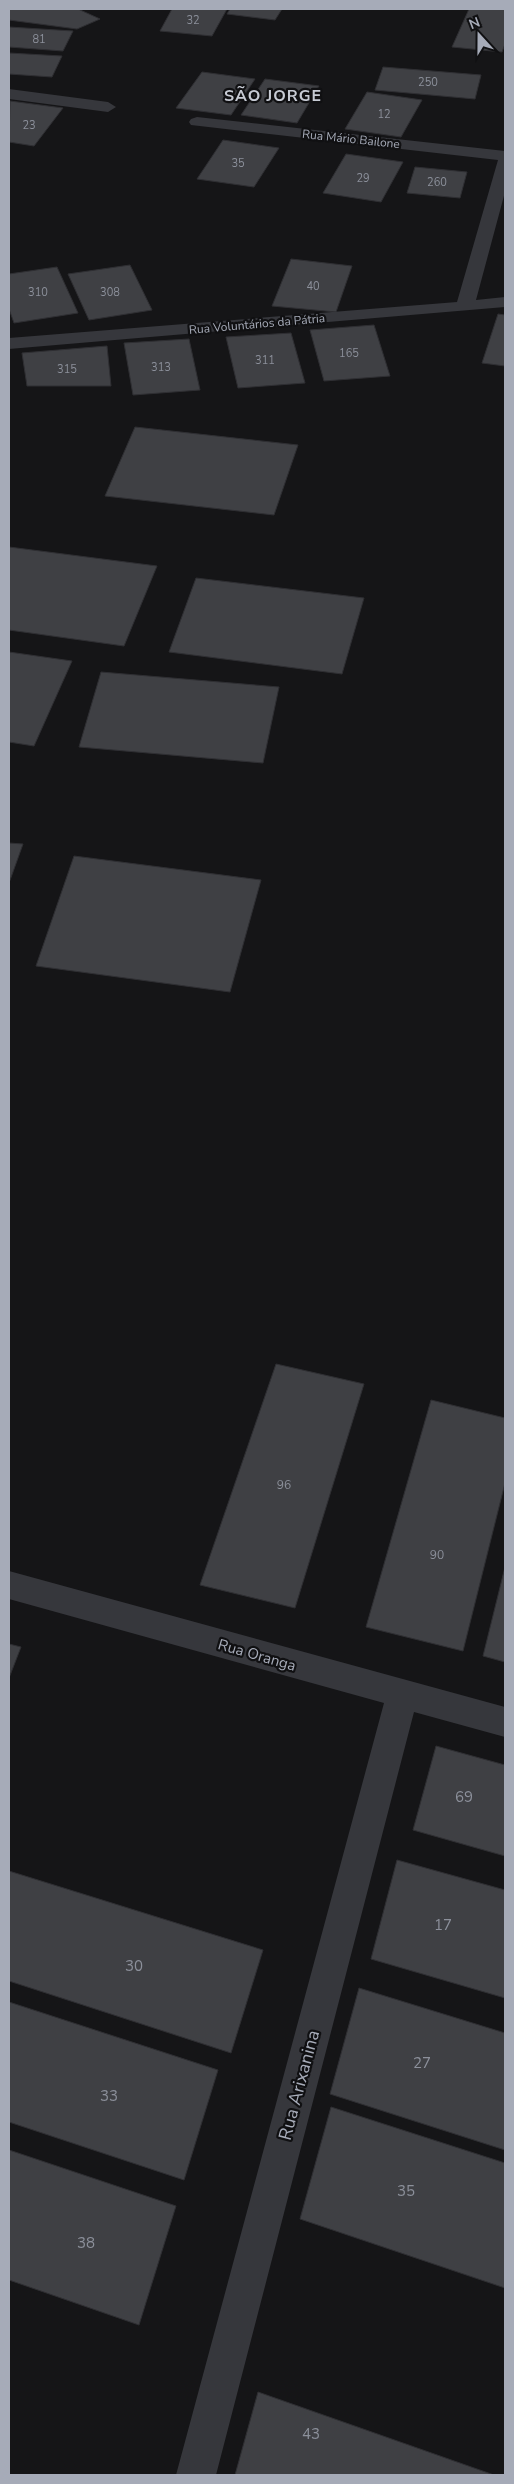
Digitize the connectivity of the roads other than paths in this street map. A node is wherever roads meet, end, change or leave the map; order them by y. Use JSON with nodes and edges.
{"nodes":[{"id":1,"x":9,"y":94,"type":"edge"},
{"id":2,"x":108,"y":107,"type":"dead end"},
{"id":3,"x":197,"y":122,"type":"dead end"},
{"id":4,"x":505,"y":156,"type":"edge"},
{"id":5,"x":505,"y":162,"type":"edge"},
{"id":6,"x":505,"y":302,"type":"edge"},
{"id":7,"x":465,"y":307,"type":"junction"},
{"id":8,"x":9,"y":344,"type":"edge"},
{"id":9,"x":9,"y":1585,"type":"edge"},
{"id":10,"x":402,"y":1695,"type":"junction"},
{"id":11,"x":505,"y":1722,"type":"edge"},
{"id":12,"x":196,"y":2475,"type":"edge"}],
"edges":[{"from":1,"to":2,"type":"street"},
{"from":3,"to":4,"type":"street","name":"Rua Mário Bailone"},
{"from":5,"to":7,"type":"street"},
{"from":6,"to":7,"type":"street","name":"Rua Voluntários da Pátria"},
{"from":7,"to":8,"type":"street","name":"Rua Voluntários da Pátria"},
{"from":9,"to":10,"type":"street","name":"Rua Oranga"},
{"from":10,"to":11,"type":"street","name":"Rua Oranga"},
{"from":10,"to":12,"type":"street","name":"Rua Arixanina"}]}
